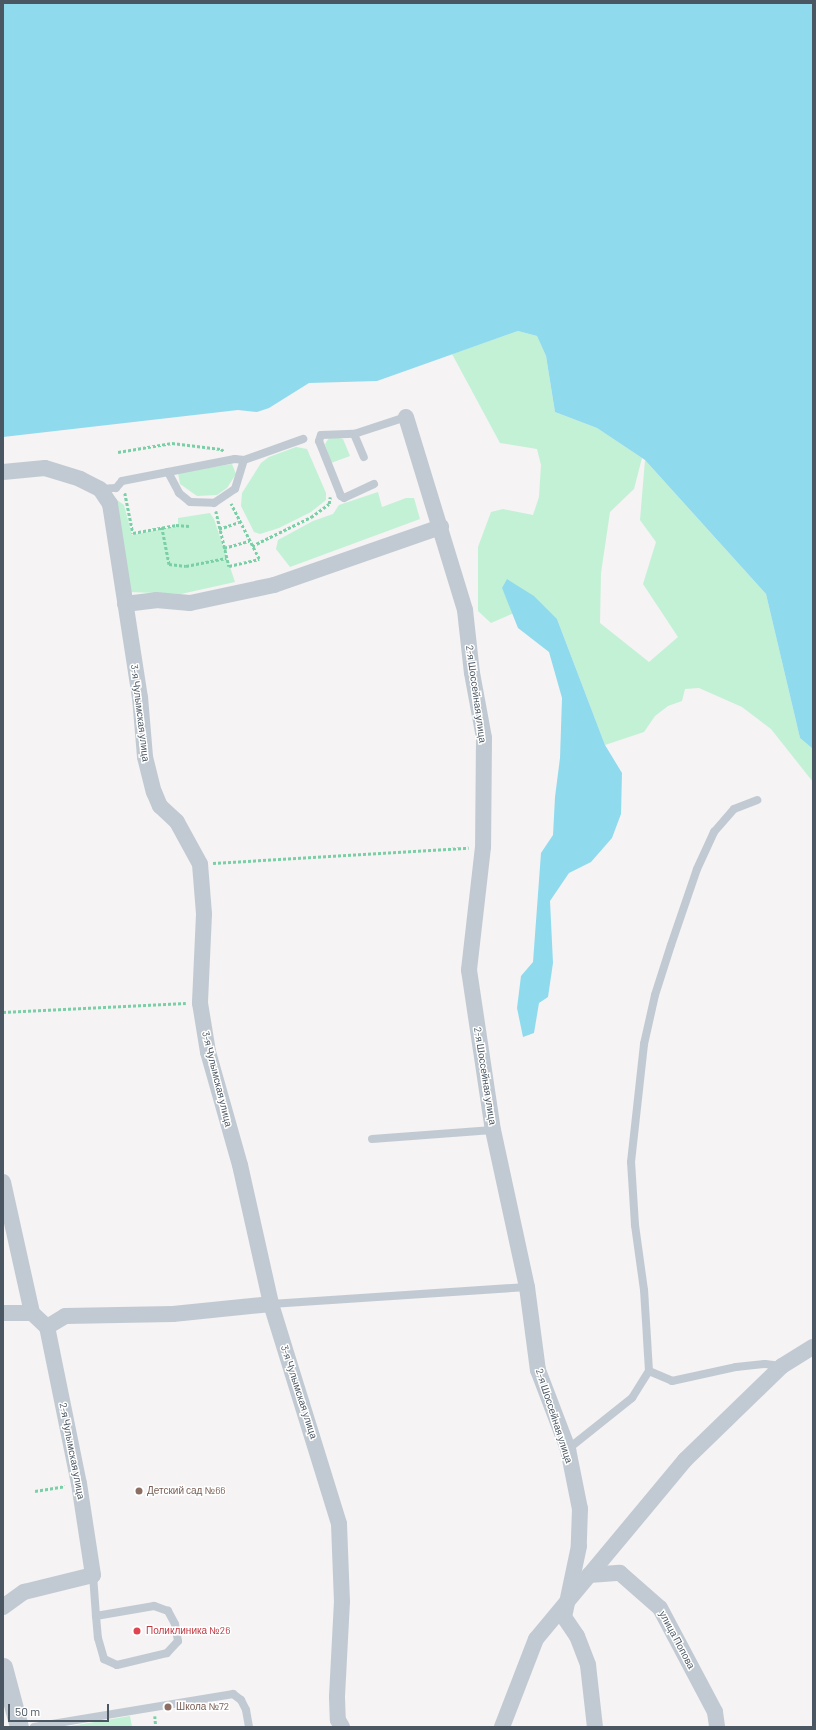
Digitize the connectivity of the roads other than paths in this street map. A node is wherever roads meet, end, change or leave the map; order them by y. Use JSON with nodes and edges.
{"nodes":[{"id":1,"x":406,"y":417,"type":"joint"},
{"id":2,"x":354,"y":434,"type":"junction"},
{"id":3,"x":303,"y":439,"type":"dead end"},
{"id":4,"x":364,"y":457,"type":"dead end"},
{"id":5,"x":244,"y":460,"type":"junction"},
{"id":6,"x":3,"y":472,"type":"edge"},
{"id":7,"x":168,"y":472,"type":"junction"},
{"id":8,"x":374,"y":484,"type":"dead end"},
{"id":9,"x":100,"y":489,"type":"junction"},
{"id":10,"x":441,"y":527,"type":"junction"},
{"id":11,"x":125,"y":604,"type":"junction"},
{"id":12,"x":757,"y":800,"type":"dead end"},
{"id":13,"x":493,"y":1130,"type":"junction"},
{"id":14,"x":372,"y":1139,"type":"dead end"},
{"id":15,"x":3,"y":1182,"type":"edge"},
{"id":16,"x":527,"y":1287,"type":"junction"},
{"id":17,"x":271,"y":1304,"type":"junction"},
{"id":18,"x":3,"y":1313,"type":"edge"},
{"id":19,"x":32,"y":1313,"type":"junction"},
{"id":20,"x":46,"y":1327,"type":"junction"},
{"id":21,"x":813,"y":1347,"type":"edge"},
{"id":22,"x":782,"y":1366,"type":"junction"},
{"id":23,"x":649,"y":1371,"type":"junction"},
{"id":24,"x":568,"y":1449,"type":"junction"},
{"id":25,"x":93,"y":1575,"type":"junction"},
{"id":26,"x":589,"y":1575,"type":"junction"},
{"id":27,"x":567,"y":1601,"type":"junction"},
{"id":28,"x":3,"y":1607,"type":"edge"},
{"id":29,"x":96,"y":1616,"type":"junction"},
{"id":30,"x":3,"y":1667,"type":"edge"},
{"id":31,"x":26,"y":1725,"type":"edge"},
{"id":32,"x":249,"y":1727,"type":"edge"},
{"id":33,"x":342,"y":1727,"type":"edge"},
{"id":34,"x":502,"y":1727,"type":"edge"},
{"id":35,"x":595,"y":1727,"type":"edge"},
{"id":36,"x":717,"y":1727,"type":"edge"}],
"edges":[{"from":1,"to":2,"type":"lane"},
{"from":1,"to":10,"type":"street","name":"2-я Шоссейная улица"},
{"from":2,"to":4,"type":"lane"},
{"from":2,"to":8,"type":"lane"},
{"from":3,"to":5,"type":"lane"},
{"from":5,"to":7,"type":"lane"},
{"from":5,"to":7,"type":"lane"},
{"from":6,"to":9,"type":"street"},
{"from":7,"to":9,"type":"lane"},
{"from":9,"to":11,"type":"street","name":"3-я Чулымская улица"},
{"from":10,"to":11,"type":"street"},
{"from":10,"to":13,"type":"street","name":"2-я Шоссейная улица"},
{"from":11,"to":17,"type":"street","name":"3-я Чулымская улица"},
{"from":12,"to":23,"type":"lane"},
{"from":13,"to":14,"type":"lane"},
{"from":13,"to":16,"type":"street","name":"2-я Шоссейная улица"},
{"from":15,"to":19,"type":"street"},
{"from":16,"to":17,"type":"lane"},
{"from":16,"to":24,"type":"street","name":"2-я Шоссейная улица"},
{"from":17,"to":20,"type":"street"},
{"from":17,"to":33,"type":"street","name":"3-я Чулымская улица"},
{"from":18,"to":19,"type":"street"},
{"from":19,"to":20,"type":"street"},
{"from":20,"to":25,"type":"street","name":"2-я Чулымская улица"},
{"from":21,"to":22,"type":"street"},
{"from":22,"to":23,"type":"lane"},
{"from":22,"to":26,"type":"street"},
{"from":23,"to":24,"type":"lane"},
{"from":24,"to":27,"type":"street","name":"2-я Шоссейная улица"},
{"from":25,"to":28,"type":"street"},
{"from":25,"to":29,"type":"lane"},
{"from":26,"to":27,"type":"street"},
{"from":26,"to":36,"type":"street","name":"улица Попова"},
{"from":27,"to":34,"type":"street"},
{"from":27,"to":35,"type":"street","name":"2-я Шоссейная улица"},
{"from":29,"to":29,"type":"lane"},
{"from":30,"to":31,"type":"street"},
{"from":31,"to":32,"type":"lane"}]}
